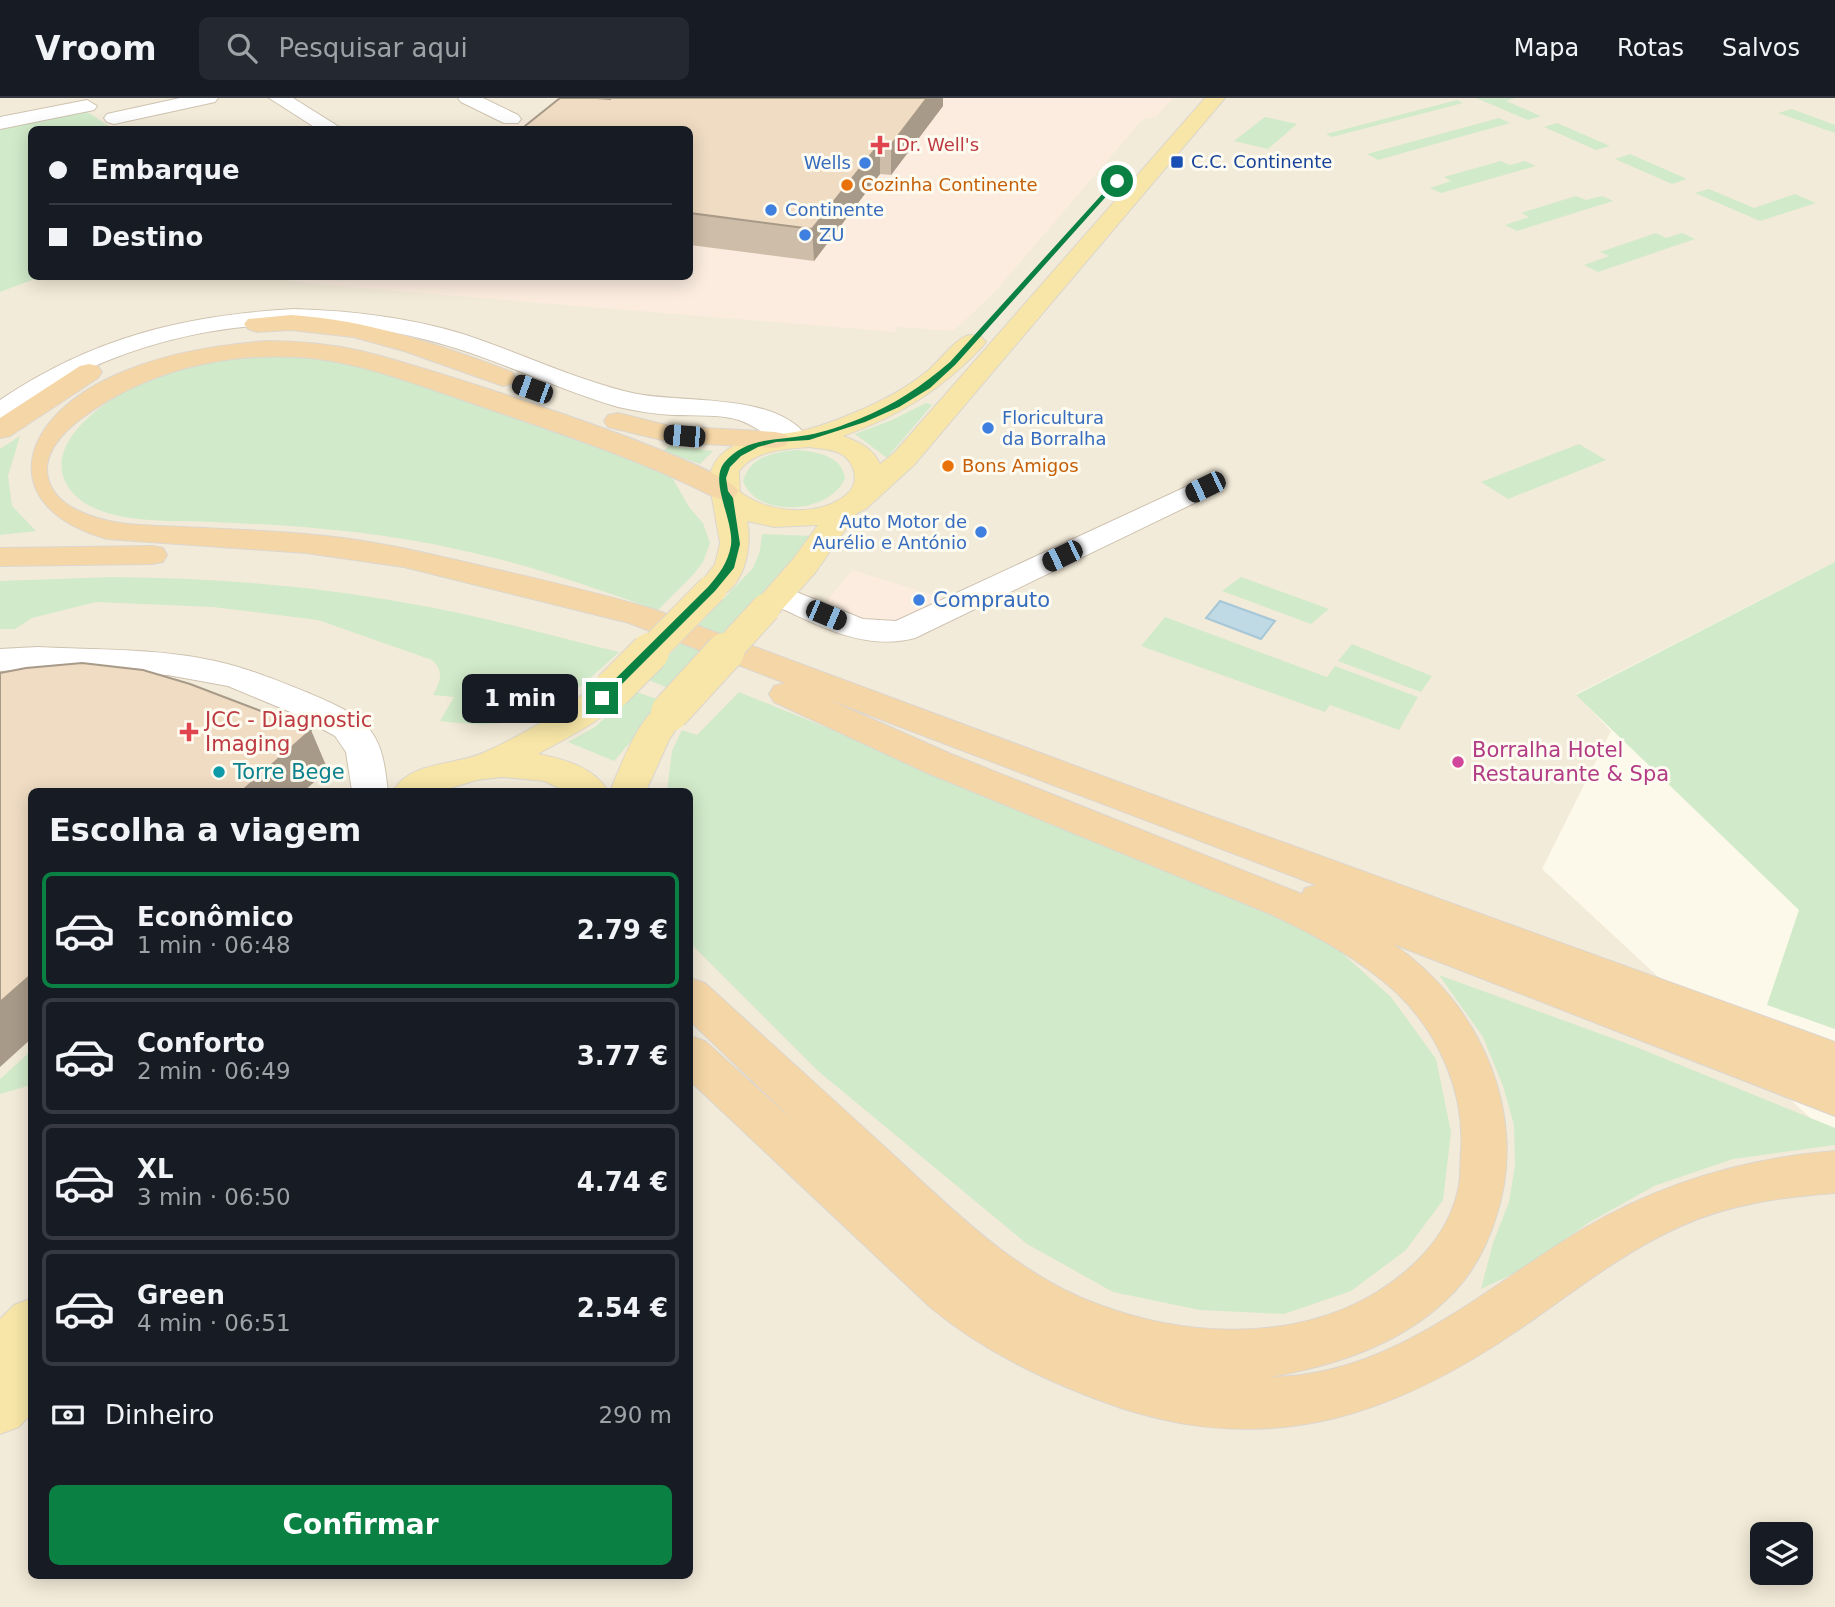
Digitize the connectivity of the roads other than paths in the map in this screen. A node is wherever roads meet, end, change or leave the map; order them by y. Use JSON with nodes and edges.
{"nodes":[{"id":1,"x":208,"y":98,"type":"edge"},
{"id":2,"x":279,"y":98,"type":"edge"},
{"id":3,"x":468,"y":98,"type":"edge"},
{"id":4,"x":1192,"y":98,"type":"edge"},
{"id":5,"x":1215,"y":98,"type":"edge"},
{"id":6,"x":84,"y":102,"type":"edge"},
{"id":7,"x":114,"y":118,"type":"junction"},
{"id":8,"x":511,"y":119,"type":"dead end"},
{"id":9,"x":0,"y":123,"type":"edge"},
{"id":10,"x":127,"y":126,"type":"edge"},
{"id":11,"x":327,"y":126,"type":"edge"},
{"id":12,"x":1024,"y":284,"type":"dead end"},
{"id":13,"x":990,"y":323,"type":"dead end"},
{"id":14,"x":0,"y":412,"type":"edge"},
{"id":15,"x":0,"y":430,"type":"edge"},
{"id":16,"x":793,"y":439,"type":"junction"},
{"id":17,"x":1205,"y":487,"type":"dead end"},
{"id":18,"x":726,"y":495,"type":"junction"},
{"id":19,"x":856,"y":499,"type":"junction"},
{"id":20,"x":0,"y":545,"type":"edge"},
{"id":21,"x":0,"y":557,"type":"edge"},
{"id":22,"x":525,"y":586,"type":"junction"},
{"id":23,"x":772,"y":602,"type":"junction"},
{"id":24,"x":0,"y":660,"type":"edge"},
{"id":25,"x":753,"y":678,"type":"junction"},
{"id":26,"x":493,"y":764,"type":"junction"},
{"id":27,"x":370,"y":788,"type":"edge"},
{"id":28,"x":417,"y":788,"type":"edge"},
{"id":29,"x":587,"y":788,"type":"edge"},
{"id":30,"x":629,"y":788,"type":"edge"},
{"id":31,"x":693,"y":998,"type":"edge"},
{"id":32,"x":693,"y":1057,"type":"edge"},
{"id":33,"x":1835,"y":1060,"type":"edge"},
{"id":34,"x":1835,"y":1097,"type":"edge"},
{"id":35,"x":1835,"y":1172,"type":"edge"},
{"id":36,"x":28,"y":1326,"type":"edge"},
{"id":37,"x":0,"y":1354,"type":"edge"},
{"id":38,"x":28,"y":1380,"type":"edge"},
{"id":39,"x":0,"y":1408,"type":"edge"}],
"edges":[{"from":1,"to":7,"type":"street"},
{"from":2,"to":11,"type":"street"},
{"from":3,"to":8,"type":"street"},
{"from":4,"to":12,"type":"main road"},
{"from":5,"to":19,"type":"main road"},
{"from":6,"to":7,"type":"street"},
{"from":6,"to":9,"type":"street"},
{"from":7,"to":10,"type":"street"},
{"from":13,"to":16,"type":"main road"},
{"from":14,"to":16,"type":"street"},
{"from":15,"to":16,"type":"highway"},
{"from":16,"to":18,"type":"main road"},
{"from":16,"to":19,"type":"main road"},
{"from":17,"to":23,"type":"street"},
{"from":18,"to":19,"type":"main road"},
{"from":18,"to":22,"type":"highway"},
{"from":18,"to":26,"type":"main road","bridge":true},
{"from":19,"to":23,"type":"main road"},
{"from":20,"to":22,"type":"highway"},
{"from":21,"to":25,"type":"highway"},
{"from":22,"to":33,"type":"highway"},
{"from":23,"to":30,"type":"main road","bridge":true},
{"from":24,"to":27,"type":"street"},
{"from":25,"to":31,"type":"highway"},
{"from":25,"to":34,"type":"highway"},
{"from":26,"to":28,"type":"main road"},
{"from":26,"to":29,"type":"main road"},
{"from":32,"to":35,"type":"highway"},
{"from":36,"to":37,"type":"main road"},
{"from":38,"to":39,"type":"main road"}]}
